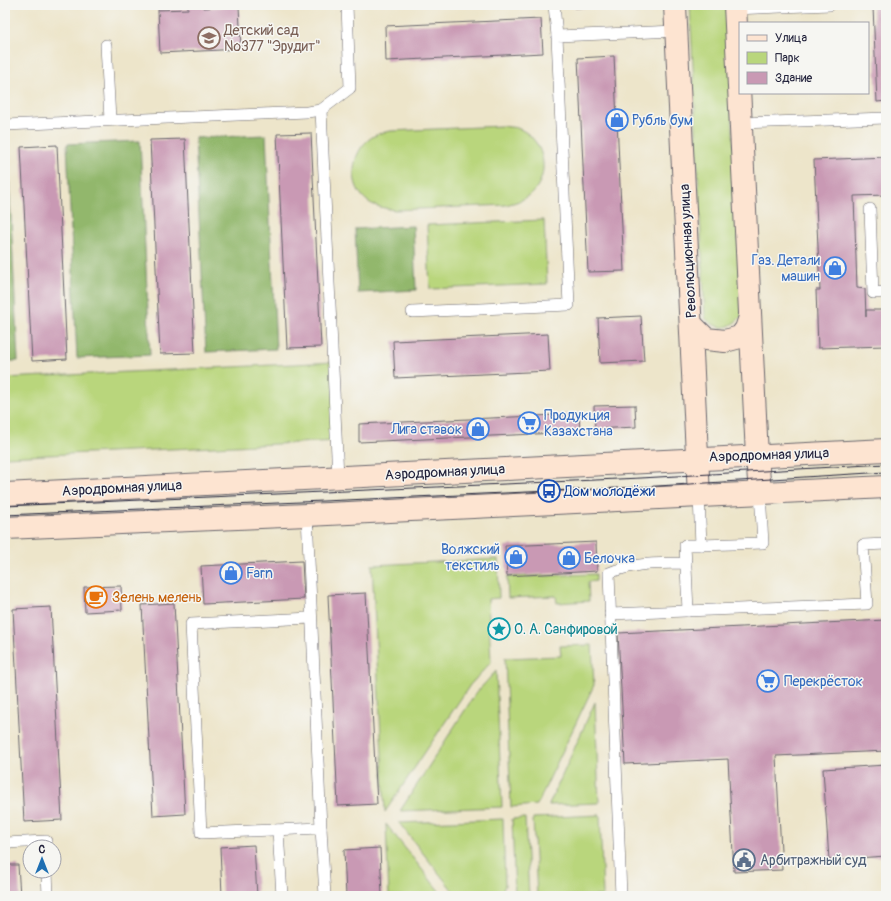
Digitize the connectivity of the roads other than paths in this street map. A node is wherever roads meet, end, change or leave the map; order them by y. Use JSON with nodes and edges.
{"nodes":[{"id":1,"x":347,"y":5,"type":"edge"},
{"id":2,"x":554,"y":5,"type":"edge"},
{"id":3,"x":675,"y":5,"type":"edge"},
{"id":4,"x":830,"y":5,"type":"edge"},
{"id":5,"x":735,"y":7,"type":"edge"},
{"id":6,"x":676,"y":32,"type":"junction"},
{"id":7,"x":557,"y":36,"type":"junction"},
{"id":8,"x":106,"y":45,"type":"dead end"},
{"id":9,"x":739,"y":84,"type":"edge"},
{"id":10,"x":740,"y":94,"type":"edge"},
{"id":11,"x":321,"y":110,"type":"junction"},
{"id":12,"x":886,"y":118,"type":"edge"},
{"id":13,"x":110,"y":120,"type":"junction"},
{"id":14,"x":741,"y":123,"type":"junction"},
{"id":15,"x":5,"y":125,"type":"edge"},
{"id":16,"x":870,"y":209,"type":"dead end"},
{"id":17,"x":886,"y":292,"type":"edge"},
{"id":18,"x":412,"y":312,"type":"dead end"},
{"id":19,"x":750,"y":317,"type":"junction"},
{"id":20,"x":692,"y":324,"type":"junction"},
{"id":21,"x":886,"y":450,"type":"edge"},
{"id":22,"x":757,"y":456,"type":"junction"},
{"id":23,"x":698,"y":458,"type":"junction"},
{"id":24,"x":338,"y":477,"type":"junction"},
{"id":25,"x":886,"y":487,"type":"edge"},
{"id":26,"x":760,"y":493,"type":"junction"},
{"id":27,"x":5,"y":494,"type":"edge"},
{"id":28,"x":699,"y":496,"type":"junction"},
{"id":29,"x":307,"y":515,"type":"junction"},
{"id":30,"x":5,"y":528,"type":"edge"},
{"id":31,"x":701,"y":544,"type":"junction"},
{"id":32,"x":886,"y":544,"type":"edge"},
{"id":33,"x":686,"y":563,"type":"junction"},
{"id":34,"x":688,"y":611,"type":"junction"},
{"id":35,"x":610,"y":614,"type":"junction"},
{"id":36,"x":311,"y":618,"type":"junction"},
{"id":37,"x":321,"y":828,"type":"junction"},
{"id":38,"x":278,"y":830,"type":"junction"},
{"id":39,"x":22,"y":842,"type":"edge"},
{"id":40,"x":5,"y":843,"type":"edge"},
{"id":41,"x":47,"y":879,"type":"edge"},
{"id":42,"x":48,"y":896,"type":"edge"},
{"id":43,"x":282,"y":896,"type":"edge"},
{"id":44,"x":325,"y":896,"type":"edge"},
{"id":45,"x":621,"y":896,"type":"edge"}],
"edges":[{"from":1,"to":11,"type":"lane"},
{"from":2,"to":7,"type":"lane"},
{"from":3,"to":6,"type":"street","name":"Революционная улица"},
{"from":4,"to":5,"type":"lane"},
{"from":5,"to":9,"type":"street"},
{"from":6,"to":7,"type":"lane"},
{"from":6,"to":20,"type":"street","name":"Революционная улица"},
{"from":7,"to":18,"type":"lane"},
{"from":8,"to":13,"type":"lane"},
{"from":10,"to":14,"type":"street"},
{"from":11,"to":13,"type":"lane"},
{"from":11,"to":24,"type":"lane"},
{"from":12,"to":14,"type":"lane"},
{"from":13,"to":15,"type":"lane"},
{"from":14,"to":19,"type":"street"},
{"from":16,"to":17,"type":"lane"},
{"from":19,"to":20,"type":"street"},
{"from":19,"to":22,"type":"street"},
{"from":20,"to":23,"type":"street","name":"Революционная улица"},
{"from":21,"to":22,"type":"street","name":"Аэродромная улица"},
{"from":22,"to":23,"type":"street","name":"Аэродромная улица"},
{"from":22,"to":26,"type":"street"},
{"from":23,"to":24,"type":"street","name":"Аэродромная улица"},
{"from":23,"to":28,"type":"street","name":"Революционная улица"},
{"from":24,"to":27,"type":"street","name":"Аэродромная улица"},
{"from":25,"to":26,"type":"street"},
{"from":26,"to":28,"type":"street"},
{"from":26,"to":31,"type":"lane"},
{"from":28,"to":29,"type":"street"},
{"from":28,"to":31,"type":"lane"},
{"from":29,"to":30,"type":"street"},
{"from":29,"to":36,"type":"lane"},
{"from":31,"to":33,"type":"lane"},
{"from":32,"to":34,"type":"lane"},
{"from":33,"to":34,"type":"lane"},
{"from":33,"to":35,"type":"lane"},
{"from":34,"to":35,"type":"lane"},
{"from":35,"to":45,"type":"lane"},
{"from":36,"to":37,"type":"lane"},
{"from":36,"to":38,"type":"lane"},
{"from":37,"to":38,"type":"lane"},
{"from":37,"to":44,"type":"lane"},
{"from":38,"to":43,"type":"lane"},
{"from":39,"to":40,"type":"lane"},
{"from":41,"to":42,"type":"lane"}]}
